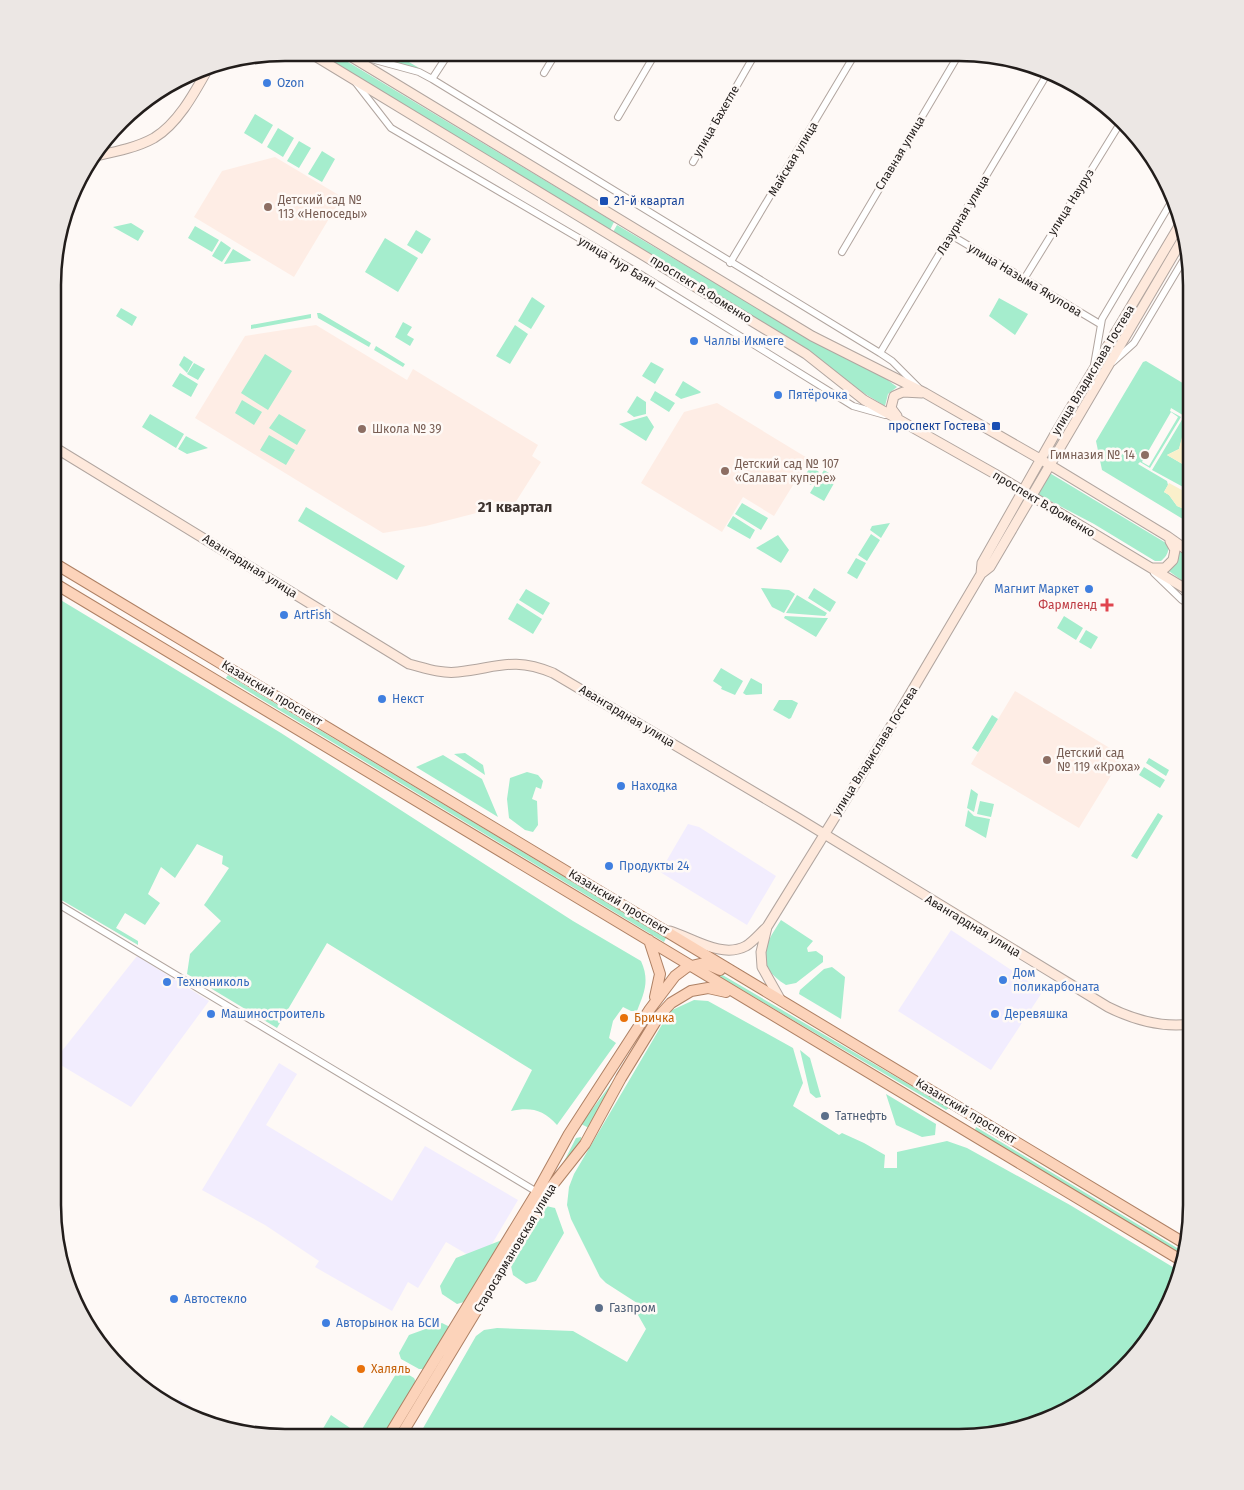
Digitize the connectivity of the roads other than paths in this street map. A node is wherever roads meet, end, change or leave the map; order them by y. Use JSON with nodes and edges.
{"nodes":[{"id":1,"x":324,"y":61,"type":"edge"},
{"id":2,"x":360,"y":61,"type":"edge"},
{"id":3,"x":377,"y":61,"type":"edge"},
{"id":4,"x":444,"y":61,"type":"edge"},
{"id":5,"x":551,"y":61,"type":"edge"},
{"id":6,"x":651,"y":61,"type":"edge"},
{"id":7,"x":751,"y":61,"type":"edge"},
{"id":8,"x":851,"y":61,"type":"edge"},
{"id":9,"x":955,"y":61,"type":"edge"},
{"id":10,"x":544,"y":73,"type":"dead end"},
{"id":11,"x":202,"y":77,"type":"edge"},
{"id":12,"x":353,"y":78,"type":"junction"},
{"id":13,"x":1045,"y":78,"type":"edge"},
{"id":14,"x":432,"y":79,"type":"junction"},
{"id":15,"x":618,"y":117,"type":"dead end"},
{"id":16,"x":1117,"y":128,"type":"edge"},
{"id":17,"x":104,"y":154,"type":"edge"},
{"id":18,"x":693,"y":162,"type":"dead end"},
{"id":19,"x":1169,"y":207,"type":"edge"},
{"id":20,"x":1176,"y":231,"type":"edge"},
{"id":21,"x":951,"y":235,"type":"junction"},
{"id":22,"x":1179,"y":245,"type":"edge"},
{"id":23,"x":842,"y":252,"type":"dead end"},
{"id":24,"x":730,"y":263,"type":"junction"},
{"id":25,"x":1181,"y":263,"type":"edge"},
{"id":26,"x":1024,"y":279,"type":"junction"},
{"id":27,"x":1100,"y":324,"type":"junction"},
{"id":28,"x":880,"y":353,"type":"junction"},
{"id":29,"x":1094,"y":368,"type":"junction"},
{"id":30,"x":1104,"y":369,"type":"junction"},
{"id":31,"x":924,"y":393,"type":"junction"},
{"id":32,"x":900,"y":419,"type":"junction"},
{"id":33,"x":61,"y":451,"type":"edge"},
{"id":34,"x":1040,"y":460,"type":"junction"},
{"id":35,"x":1050,"y":466,"type":"junction"},
{"id":36,"x":1023,"y":491,"type":"junction"},
{"id":37,"x":1031,"y":497,"type":"junction"},
{"id":38,"x":1167,"y":536,"type":"junction"},
{"id":39,"x":1183,"y":548,"type":"edge"},
{"id":40,"x":1148,"y":566,"type":"junction"},
{"id":41,"x":61,"y":567,"type":"edge"},
{"id":42,"x":981,"y":574,"type":"junction"},
{"id":43,"x":61,"y":587,"type":"edge"},
{"id":44,"x":1183,"y":587,"type":"edge"},
{"id":45,"x":1183,"y":601,"type":"edge"},
{"id":46,"x":235,"y":671,"type":"junction"},
{"id":47,"x":226,"y":686,"type":"junction"},
{"id":48,"x":823,"y":834,"type":"junction"},
{"id":49,"x":61,"y":905,"type":"edge"},
{"id":50,"x":767,"y":927,"type":"junction"},
{"id":51,"x":666,"y":930,"type":"junction"},
{"id":52,"x":649,"y":940,"type":"junction"},
{"id":53,"x":690,"y":966,"type":"junction"},
{"id":54,"x":736,"y":973,"type":"junction"},
{"id":55,"x":780,"y":999,"type":"junction"},
{"id":56,"x":745,"y":1000,"type":"junction"},
{"id":57,"x":650,"y":1009,"type":"junction"},
{"id":58,"x":1183,"y":1024,"type":"edge"},
{"id":59,"x":568,"y":1134,"type":"junction"},
{"id":60,"x":585,"y":1144,"type":"junction"},
{"id":61,"x":536,"y":1192,"type":"junction"},
{"id":62,"x":1180,"y":1240,"type":"edge"},
{"id":63,"x":1176,"y":1257,"type":"edge"},
{"id":64,"x":393,"y":1429,"type":"edge"},
{"id":65,"x":405,"y":1429,"type":"edge"}],
"edges":[{"from":1,"to":12,"type":"main road","name":"проспект В.Фоменко"},
{"from":2,"to":31,"type":"main road","name":"проспект В.Фоменко"},
{"from":3,"to":14,"type":"street"},
{"from":4,"to":14,"type":"street"},
{"from":5,"to":10,"type":"street"},
{"from":6,"to":15,"type":"street"},
{"from":7,"to":18,"type":"street","name":"улица Бахетле"},
{"from":8,"to":24,"type":"street","name":"Майская улица"},
{"from":9,"to":23,"type":"street","name":"Славная улица"},
{"from":11,"to":17,"type":"main road"},
{"from":12,"to":32,"type":"main road","name":"проспект В.Фоменко"},
{"from":12,"to":32,"type":"street","name":"улица Нур Баян"},
{"from":13,"to":21,"type":"street","name":"Лазурная улица"},
{"from":14,"to":24,"type":"street"},
{"from":16,"to":26,"type":"street","name":"улица Науруз"},
{"from":19,"to":27,"type":"street"},
{"from":20,"to":29,"type":"main road","name":"улица Владислава Гостева"},
{"from":21,"to":26,"type":"street","name":"улица Назыма Якупова"},
{"from":21,"to":28,"type":"street","name":"Лазурная улица"},
{"from":22,"to":30,"type":"main road","name":"улица Владислава Гостева"},
{"from":24,"to":28,"type":"street"},
{"from":25,"to":30,"type":"street"},
{"from":26,"to":27,"type":"street","name":"улица Назыма Якупова"},
{"from":27,"to":29,"type":"street"},
{"from":28,"to":31,"type":"street"},
{"from":29,"to":34,"type":"main road","name":"улица Владислава Гостева"},
{"from":30,"to":35,"type":"main road","name":"улица Владислава Гостева"},
{"from":31,"to":32,"type":"main road"},
{"from":31,"to":34,"type":"main road","name":"проспект В.Фоменко"},
{"from":32,"to":36,"type":"main road","name":"проспект В.Фоменко"},
{"from":33,"to":48,"type":"main road","name":"Авангардная улица"},
{"from":34,"to":35,"type":"main road","name":"проспект В.Фоменко"},
{"from":34,"to":36,"type":"main road","name":"улица Владислава Гостева"},
{"from":35,"to":37,"type":"main road","name":"улица Владислава Гостева"},
{"from":35,"to":38,"type":"main road","name":"проспект В.Фоменко"},
{"from":36,"to":37,"type":"main road","name":"проспект В.Фоменко"},
{"from":36,"to":42,"type":"main road","name":"улица Владислава Гостева"},
{"from":37,"to":40,"type":"main road","name":"проспект В.Фоменко"},
{"from":37,"to":42,"type":"main road","name":"улица Владислава Гостева"},
{"from":38,"to":39,"type":"main road","name":"проспект В.Фоменко"},
{"from":38,"to":40,"type":"main road"},
{"from":40,"to":44,"type":"main road","name":"проспект В.Фоменко"},
{"from":40,"to":45,"type":"street"},
{"from":41,"to":46,"type":"main road","name":"Казанский проспект"},
{"from":42,"to":48,"type":"main road","name":"улица Владислава Гостева"},
{"from":43,"to":47,"type":"main road","name":"Казанский проспект"},
{"from":46,"to":47,"type":"main road"},
{"from":46,"to":51,"type":"main road","name":"Казанский проспект"},
{"from":47,"to":52,"type":"main road","name":"Казанский проспект"},
{"from":48,"to":50,"type":"main road","name":"улица Владислава Гостева"},
{"from":48,"to":58,"type":"main road","name":"Авангардная улица"},
{"from":49,"to":61,"type":"street"},
{"from":50,"to":51,"type":"main road","name":"улица Владислава Гостева"},
{"from":50,"to":55,"type":"main road","name":"улица Владислава Гостева"},
{"from":51,"to":54,"type":"main road","name":"Казанский проспект"},
{"from":52,"to":53,"type":"main road","name":"Казанский проспект"},
{"from":52,"to":57,"type":"main road"},
{"from":53,"to":54,"type":"main road"},
{"from":53,"to":56,"type":"main road","name":"Казанский проспект"},
{"from":53,"to":57,"type":"main road"},
{"from":54,"to":55,"type":"main road","name":"Казанский проспект"},
{"from":55,"to":62,"type":"main road","name":"Казанский проспект"},
{"from":56,"to":60,"type":"main road","name":"Старосармановская улица"},
{"from":56,"to":63,"type":"main road","name":"Казанский проспект"},
{"from":57,"to":59,"type":"main road","name":"Старосармановская улица"},
{"from":59,"to":60,"type":"main road"},
{"from":59,"to":61,"type":"main road","name":"Старосармановская улица"},
{"from":60,"to":65,"type":"main road","name":"Старосармановская улица"},
{"from":61,"to":64,"type":"main road","name":"Старосармановская улица"}]}
